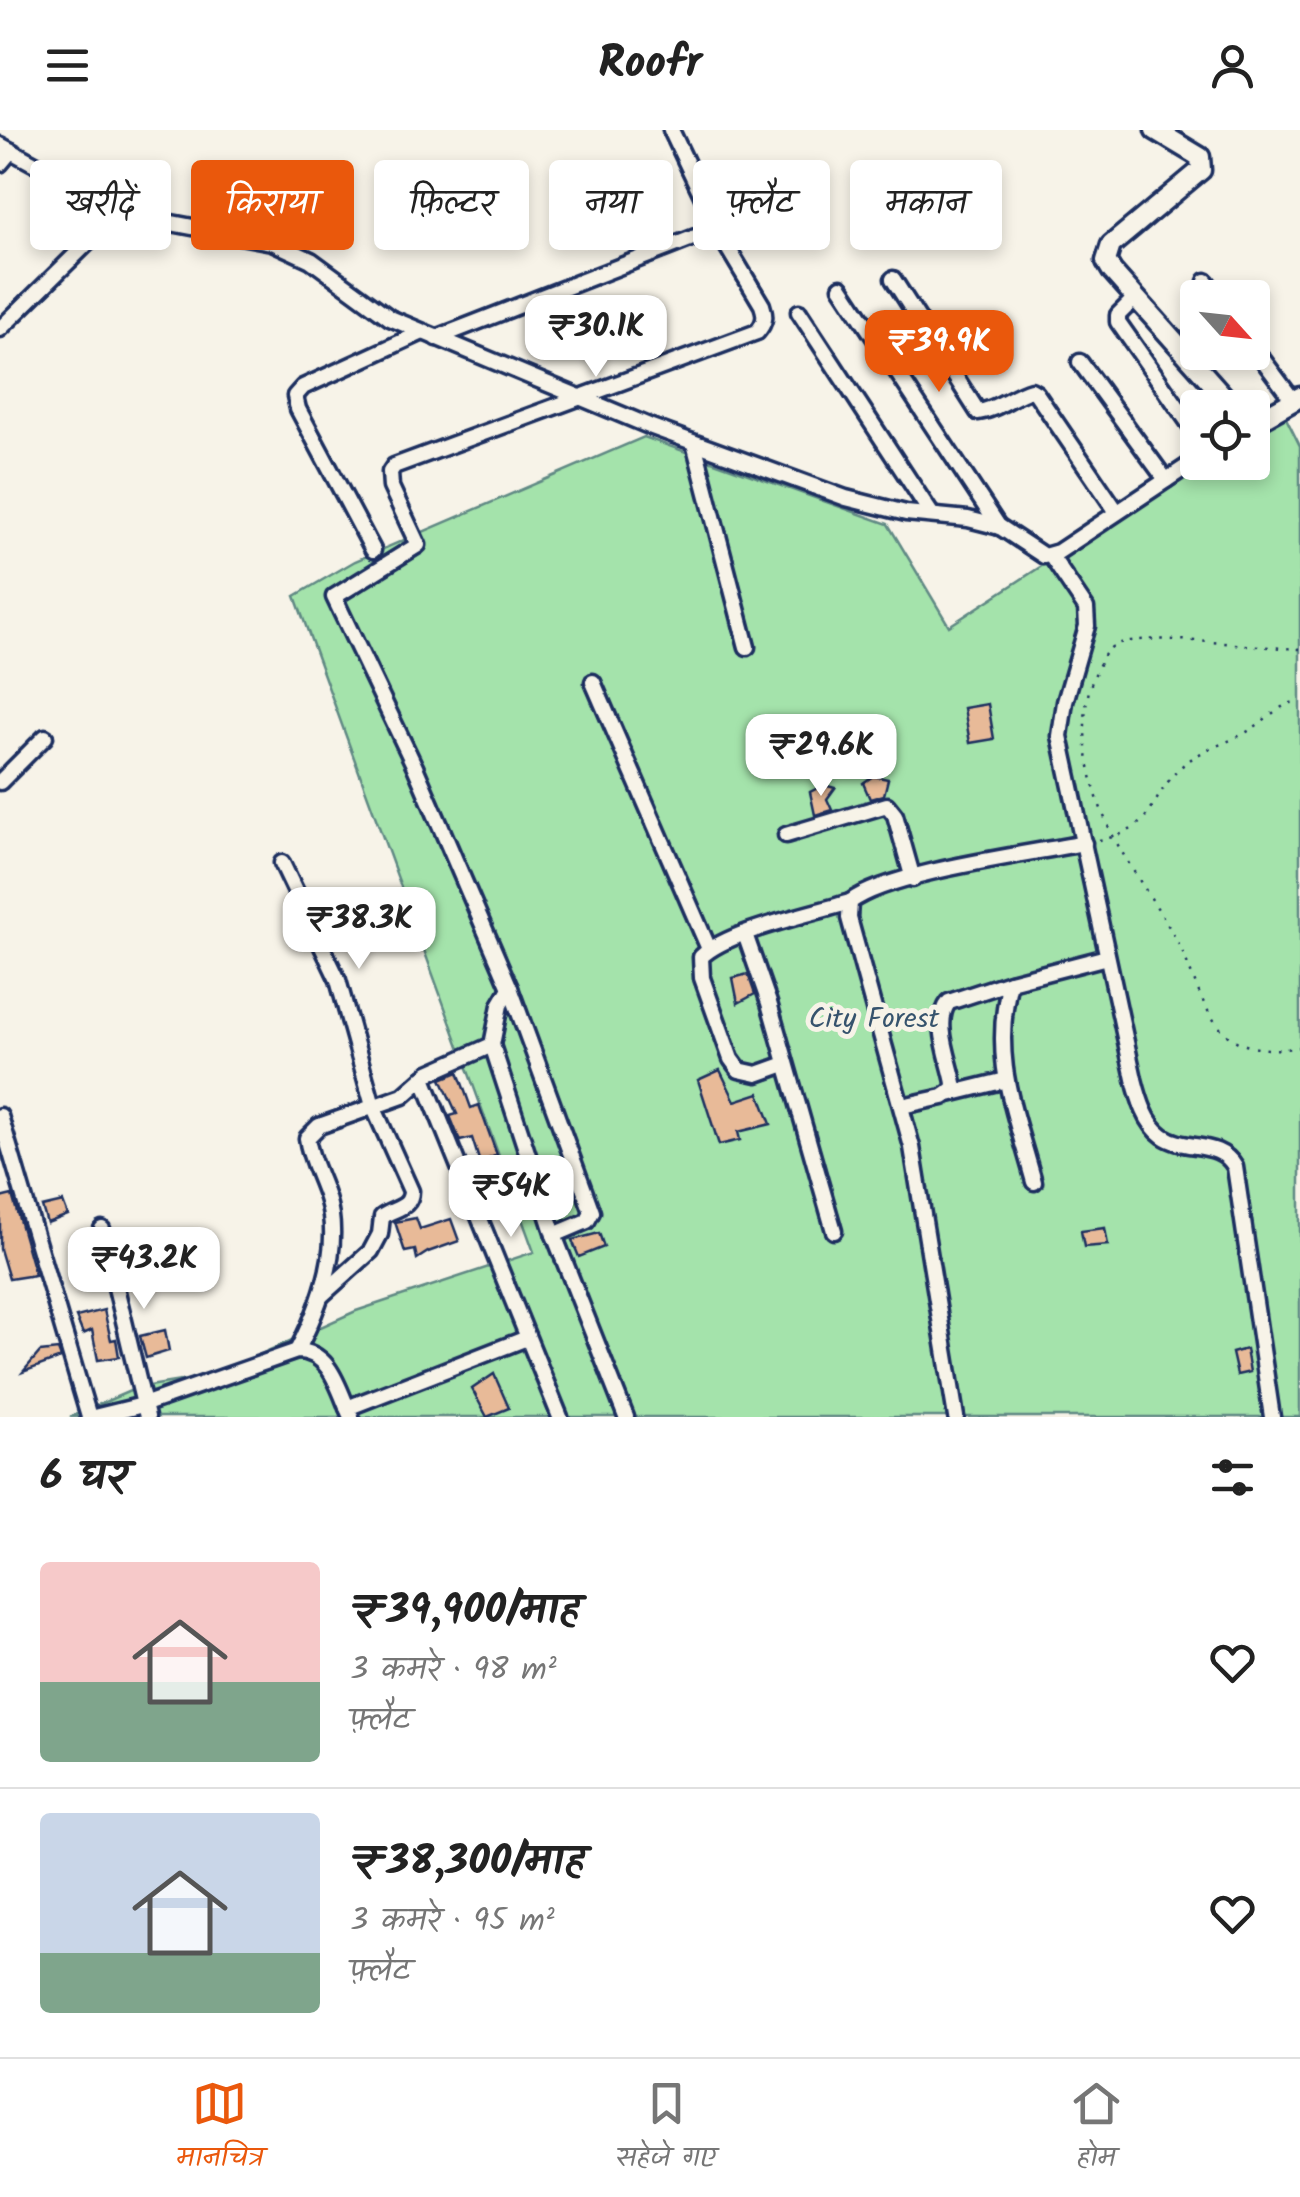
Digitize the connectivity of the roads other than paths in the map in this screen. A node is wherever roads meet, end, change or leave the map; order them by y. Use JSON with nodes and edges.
{"nodes":[{"id":1,"x":671,"y":130,"type":"edge"},
{"id":2,"x":1154,"y":130,"type":"edge"},
{"id":3,"x":5,"y":148,"type":"edge"},
{"id":4,"x":30,"y":162,"type":"edge"},
{"id":5,"x":0,"y":164,"type":"edge"},
{"id":6,"x":693,"y":180,"type":"edge"},
{"id":7,"x":171,"y":225,"type":"edge"},
{"id":8,"x":693,"y":238,"type":"edge"},
{"id":9,"x":80,"y":250,"type":"edge"},
{"id":10,"x":729,"y":250,"type":"edge"},
{"id":11,"x":893,"y":280,"type":"dead end"},
{"id":12,"x":841,"y":288,"type":"dead end"},
{"id":13,"x":1135,"y":298,"type":"junction"},
{"id":14,"x":799,"y":312,"type":"dead end"},
{"id":15,"x":0,"y":329,"type":"edge"},
{"id":16,"x":429,"y":335,"type":"junction"},
{"id":17,"x":1080,"y":362,"type":"dead end"},
{"id":18,"x":1270,"y":367,"type":"edge"},
{"id":19,"x":1218,"y":390,"type":"edge"},
{"id":20,"x":578,"y":396,"type":"junction"},
{"id":21,"x":1296,"y":398,"type":"edge"},
{"id":22,"x":1180,"y":410,"type":"edge"},
{"id":23,"x":1270,"y":413,"type":"edge"},
{"id":24,"x":694,"y":443,"type":"junction"},
{"id":25,"x":1180,"y":471,"type":"edge"},
{"id":26,"x":1166,"y":480,"type":"junction"},
{"id":27,"x":1117,"y":512,"type":"junction"},
{"id":28,"x":932,"y":516,"type":"junction"},
{"id":29,"x":1000,"y":527,"type":"junction"},
{"id":30,"x":372,"y":550,"type":"dead end"},
{"id":31,"x":1051,"y":556,"type":"junction"},
{"id":32,"x":747,"y":647,"type":"dead end"},
{"id":33,"x":592,"y":682,"type":"dead end"},
{"id":34,"x":45,"y":736,"type":"dead end"},
{"id":35,"x":0,"y":782,"type":"edge"},
{"id":36,"x":786,"y":835,"type":"dead end"},
{"id":37,"x":1089,"y":842,"type":"junction"},
{"id":38,"x":282,"y":863,"type":"dead end"},
{"id":39,"x":914,"y":878,"type":"junction"},
{"id":40,"x":850,"y":902,"type":"junction"},
{"id":41,"x":745,"y":934,"type":"junction"},
{"id":42,"x":709,"y":949,"type":"junction"},
{"id":43,"x":1107,"y":957,"type":"junction"},
{"id":44,"x":1010,"y":982,"type":"junction"},
{"id":45,"x":510,"y":988,"type":"junction"},
{"id":46,"x":492,"y":1045,"type":"junction"},
{"id":47,"x":785,"y":1064,"type":"junction"},
{"id":48,"x":423,"y":1078,"type":"junction"},
{"id":49,"x":1006,"y":1080,"type":"junction"},
{"id":50,"x":949,"y":1094,"type":"junction"},
{"id":51,"x":373,"y":1106,"type":"junction"},
{"id":52,"x":902,"y":1106,"type":"junction"},
{"id":53,"x":0,"y":1116,"type":"edge"},
{"id":54,"x":1034,"y":1182,"type":"dead end"},
{"id":55,"x":102,"y":1229,"type":"dead end"},
{"id":56,"x":834,"y":1231,"type":"dead end"},
{"id":57,"x":554,"y":1234,"type":"junction"},
{"id":58,"x":320,"y":1296,"type":"junction"},
{"id":59,"x":527,"y":1338,"type":"junction"},
{"id":60,"x":297,"y":1351,"type":"junction"},
{"id":61,"x":145,"y":1411,"type":"edge"},
{"id":62,"x":349,"y":1412,"type":"edge"},
{"id":63,"x":91,"y":1417,"type":"edge"},
{"id":64,"x":560,"y":1417,"type":"edge"},
{"id":65,"x":626,"y":1417,"type":"edge"},
{"id":66,"x":956,"y":1417,"type":"edge"},
{"id":67,"x":1272,"y":1417,"type":"edge"}],
"edges":[{"from":1,"to":6,"type":"street"},
{"from":2,"to":13,"type":"street"},
{"from":3,"to":4,"type":"street"},
{"from":3,"to":5,"type":"street"},
{"from":7,"to":16,"type":"street"},
{"from":8,"to":16,"type":"street"},
{"from":9,"to":15,"type":"street"},
{"from":10,"to":20,"type":"street"},
{"from":11,"to":27,"type":"street"},
{"from":12,"to":29,"type":"street"},
{"from":13,"to":19,"type":"street"},
{"from":13,"to":22,"type":"street"},
{"from":14,"to":28,"type":"street"},
{"from":16,"to":20,"type":"street"},
{"from":16,"to":30,"type":"street"},
{"from":17,"to":26,"type":"street"},
{"from":18,"to":21,"type":"street"},
{"from":20,"to":24,"type":"street"},
{"from":20,"to":45,"type":"street"},
{"from":21,"to":23,"type":"street"},
{"from":24,"to":28,"type":"street"},
{"from":24,"to":32,"type":"street"},
{"from":25,"to":26,"type":"street"},
{"from":26,"to":27,"type":"street"},
{"from":27,"to":31,"type":"street"},
{"from":28,"to":29,"type":"street"},
{"from":29,"to":31,"type":"street"},
{"from":31,"to":37,"type":"street"},
{"from":33,"to":42,"type":"street"},
{"from":34,"to":35,"type":"street"},
{"from":36,"to":39,"type":"street"},
{"from":37,"to":39,"type":"street"},
{"from":37,"to":43,"type":"street"},
{"from":38,"to":51,"type":"street"},
{"from":39,"to":40,"type":"street"},
{"from":40,"to":41,"type":"street"},
{"from":40,"to":52,"type":"street"},
{"from":41,"to":42,"type":"street"},
{"from":41,"to":47,"type":"street"},
{"from":42,"to":47,"type":"street"},
{"from":43,"to":44,"type":"street"},
{"from":43,"to":67,"type":"street"},
{"from":44,"to":49,"type":"street"},
{"from":44,"to":50,"type":"street"},
{"from":45,"to":46,"type":"street"},
{"from":45,"to":57,"type":"street"},
{"from":46,"to":48,"type":"street"},
{"from":46,"to":57,"type":"street"},
{"from":47,"to":56,"type":"street"},
{"from":48,"to":51,"type":"street"},
{"from":48,"to":59,"type":"street"},
{"from":49,"to":50,"type":"street"},
{"from":49,"to":54,"type":"street"},
{"from":50,"to":52,"type":"street"},
{"from":51,"to":58,"type":"street"},
{"from":51,"to":58,"type":"street"},
{"from":52,"to":66,"type":"street"},
{"from":53,"to":63,"type":"street"},
{"from":55,"to":61,"type":"street"},
{"from":57,"to":65,"type":"street"},
{"from":58,"to":60,"type":"street"},
{"from":59,"to":62,"type":"street"},
{"from":59,"to":64,"type":"street"},
{"from":60,"to":61,"type":"street"},
{"from":60,"to":62,"type":"street"},
{"from":61,"to":63,"type":"street"}]}
